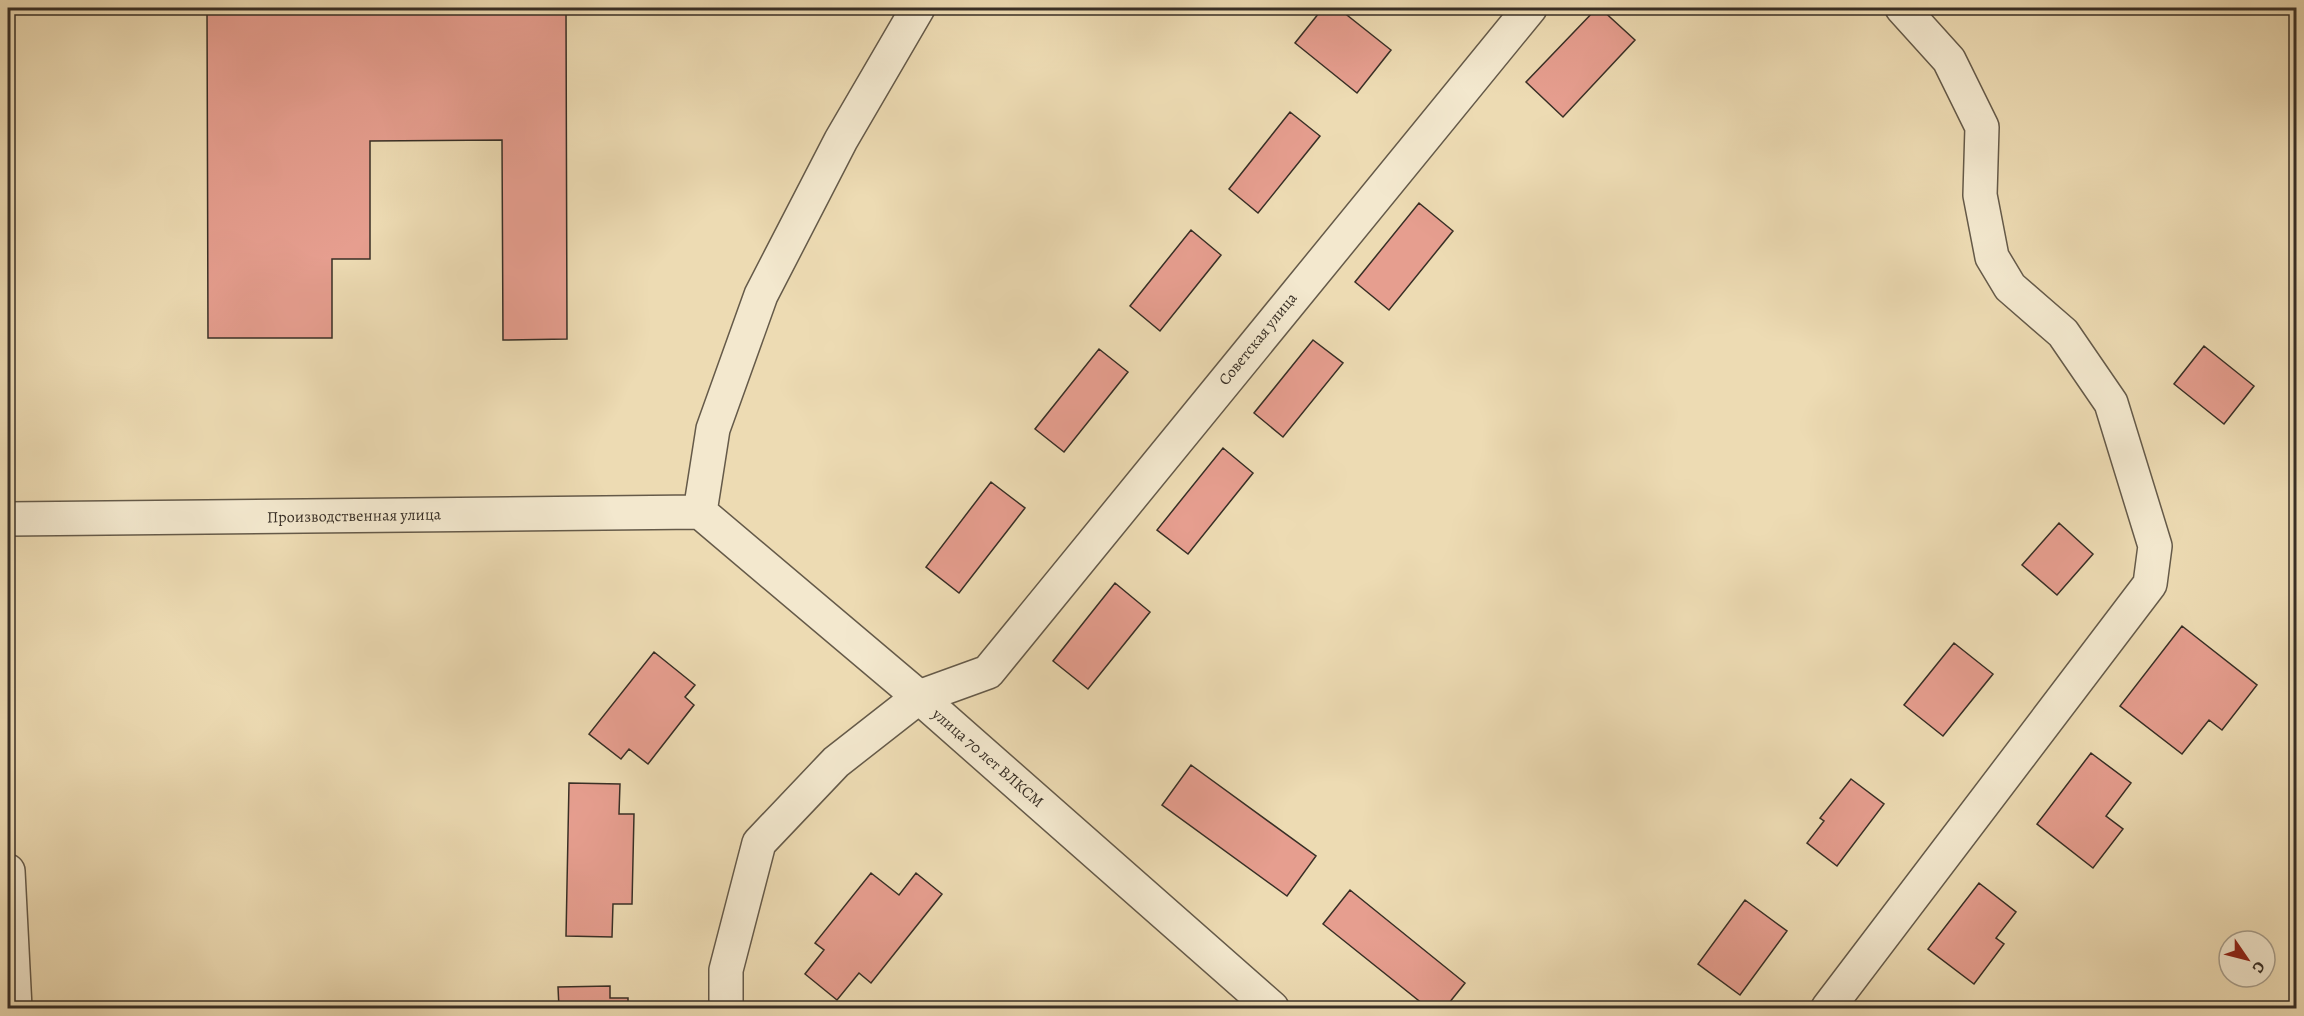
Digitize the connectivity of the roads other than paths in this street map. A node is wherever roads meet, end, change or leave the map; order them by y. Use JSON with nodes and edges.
{"nodes":[{"id":1,"x":918,"y":8,"type":"edge"},
{"id":2,"x":1530,"y":8,"type":"edge"},
{"id":3,"x":1902,"y":8,"type":"edge"},
{"id":4,"x":700,"y":512,"type":"junction"},
{"id":5,"x":8,"y":519,"type":"edge"},
{"id":6,"x":919,"y":697,"type":"junction"},
{"id":7,"x":8,"y":871,"type":"edge"},
{"id":8,"x":15,"y":1008,"type":"edge"},
{"id":9,"x":726,"y":1008,"type":"edge"},
{"id":10,"x":1272,"y":1008,"type":"edge"},
{"id":11,"x":1828,"y":1008,"type":"edge"}],
"edges":[{"from":1,"to":4,"type":"street"},
{"from":2,"to":6,"type":"street","name":"Советская улица"},
{"from":3,"to":11,"type":"street"},
{"from":4,"to":5,"type":"street","name":"Производственная улица"},
{"from":4,"to":6,"type":"street","name":"улица 70 лет ВЛКСМ"},
{"from":6,"to":9,"type":"street"},
{"from":6,"to":10,"type":"street","name":"улица 70 лет ВЛКСМ"},
{"from":7,"to":8,"type":"street"}]}
